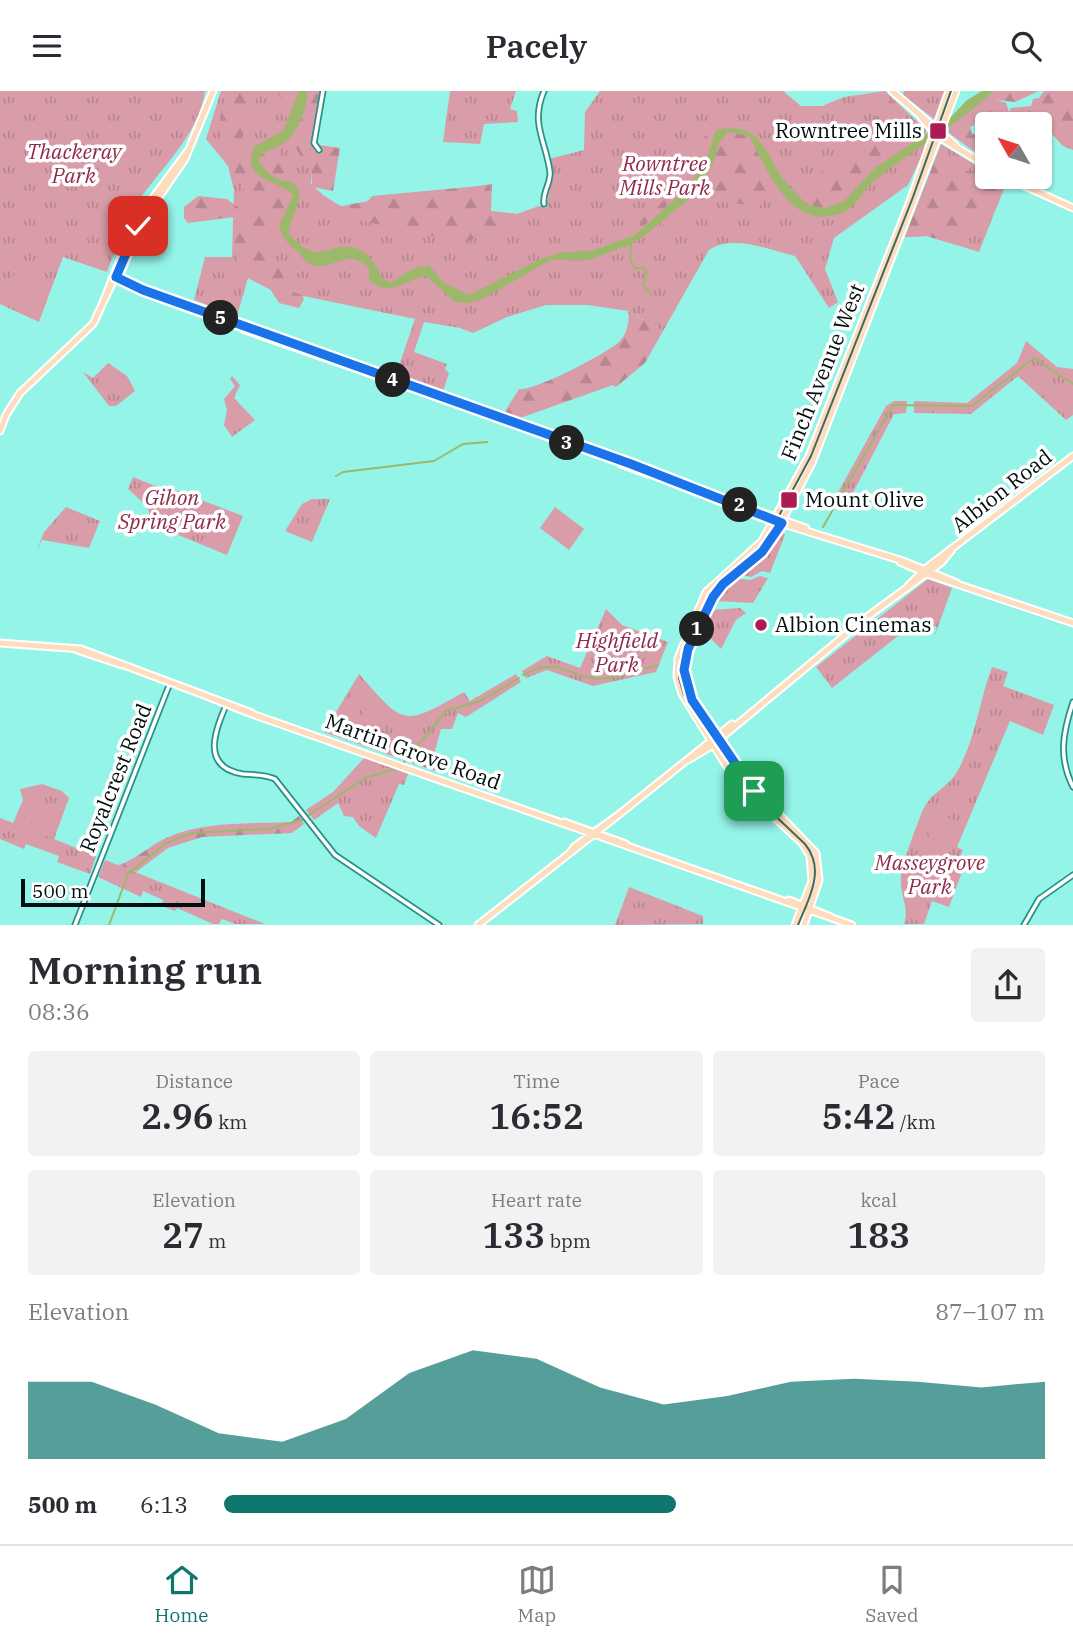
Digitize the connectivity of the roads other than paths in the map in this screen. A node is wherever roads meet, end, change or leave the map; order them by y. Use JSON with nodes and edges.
{"nodes":[{"id":1,"x":213,"y":91,"type":"edge"},
{"id":2,"x":323,"y":91,"type":"edge"},
{"id":3,"x":544,"y":91,"type":"edge"},
{"id":4,"x":892,"y":91,"type":"edge"},
{"id":5,"x":949,"y":91,"type":"edge"},
{"id":6,"x":956,"y":91,"type":"edge"},
{"id":7,"x":938,"y":132,"type":"junction"},
{"id":8,"x":319,"y":150,"type":"dead end"},
{"id":9,"x":975,"y":158,"type":"edge"},
{"id":10,"x":1031,"y":189,"type":"edge"},
{"id":11,"x":544,"y":204,"type":"dead end"},
{"id":12,"x":1073,"y":208,"type":"edge"},
{"id":13,"x":113,"y":278,"type":"junction"},
{"id":14,"x":1,"y":423,"type":"edge"},
{"id":15,"x":0,"y":431,"type":"edge"},
{"id":16,"x":1073,"y":456,"type":"edge"},
{"id":17,"x":775,"y":519,"type":"junction"},
{"id":18,"x":783,"y":521,"type":"junction"},
{"id":19,"x":951,"y":551,"type":"junction"},
{"id":20,"x":900,"y":562,"type":"junction"},
{"id":21,"x":942,"y":562,"type":"junction"},
{"id":22,"x":908,"y":567,"type":"junction"},
{"id":23,"x":926,"y":572,"type":"junction"},
{"id":24,"x":942,"y":576,"type":"junction"},
{"id":25,"x":957,"y":583,"type":"junction"},
{"id":26,"x":909,"y":584,"type":"junction"},
{"id":27,"x":1073,"y":623,"type":"edge"},
{"id":28,"x":0,"y":643,"type":"edge"},
{"id":29,"x":170,"y":683,"type":"junction"},
{"id":30,"x":1073,"y":702,"type":"edge"},
{"id":31,"x":227,"y":703,"type":"junction"},
{"id":32,"x":717,"y":738,"type":"junction"},
{"id":33,"x":711,"y":742,"type":"junction"},
{"id":34,"x":1073,"y":787,"type":"edge"},
{"id":35,"x":617,"y":816,"type":"junction"},
{"id":36,"x":563,"y":822,"type":"junction"},
{"id":37,"x":612,"y":823,"type":"junction"},
{"id":38,"x":574,"y":828,"type":"junction"},
{"id":39,"x":595,"y":834,"type":"junction"},
{"id":40,"x":614,"y":838,"type":"junction"},
{"id":41,"x":578,"y":844,"type":"junction"},
{"id":42,"x":629,"y":846,"type":"junction"},
{"id":43,"x":569,"y":854,"type":"junction"},
{"id":44,"x":1073,"y":875,"type":"edge"},
{"id":45,"x":803,"y":906,"type":"junction"},
{"id":46,"x":810,"y":909,"type":"junction"},
{"id":47,"x":75,"y":925,"type":"edge"},
{"id":48,"x":439,"y":925,"type":"edge"},
{"id":49,"x":478,"y":925,"type":"edge"},
{"id":50,"x":795,"y":925,"type":"edge"},
{"id":51,"x":804,"y":925,"type":"edge"},
{"id":52,"x":852,"y":925,"type":"edge"},
{"id":53,"x":1024,"y":925,"type":"edge"}],
"edges":[{"from":1,"to":13,"type":"main road"},
{"from":2,"to":8,"type":"street"},
{"from":3,"to":11,"type":"street"},
{"from":4,"to":7,"type":"main road"},
{"from":5,"to":7,"type":"main road","name":"Finch Avenue West"},
{"from":6,"to":7,"type":"main road","name":"Finch Avenue West"},
{"from":7,"to":9,"type":"main road"},
{"from":7,"to":17,"type":"main road","name":"Finch Avenue West"},
{"from":7,"to":18,"type":"main road","name":"Finch Avenue West"},
{"from":10,"to":12,"type":"main road"},
{"from":13,"to":14,"type":"main road"},
{"from":13,"to":17,"type":"main road"},
{"from":14,"to":15,"type":"main road"},
{"from":16,"to":19,"type":"main road","name":"Albion Road"},
{"from":17,"to":18,"type":"main road"},
{"from":17,"to":33,"type":"main road","name":"Finch Avenue West"},
{"from":18,"to":20,"type":"main road"},
{"from":18,"to":32,"type":"main road","name":"Finch Avenue West"},
{"from":19,"to":21,"type":"main road","name":"Albion Road"},
{"from":19,"to":23,"type":"main road","name":"Albion Road"},
{"from":20,"to":22,"type":"main road"},
{"from":20,"to":23,"type":"main road"},
{"from":21,"to":23,"type":"main road","name":"Albion Road"},
{"from":21,"to":24,"type":"main road"},
{"from":22,"to":23,"type":"main road"},
{"from":22,"to":26,"type":"main road"},
{"from":23,"to":24,"type":"main road"},
{"from":23,"to":25,"type":"main road"},
{"from":23,"to":26,"type":"main road","name":"Albion Road"},
{"from":24,"to":25,"type":"main road"},
{"from":25,"to":27,"type":"main road"},
{"from":26,"to":32,"type":"main road","name":"Albion Road"},
{"from":28,"to":29,"type":"main road","name":"Martin Grove Road"},
{"from":29,"to":31,"type":"main road","name":"Martin Grove Road"},
{"from":29,"to":47,"type":"street","name":"Royalcrest Road"},
{"from":30,"to":34,"type":"street"},
{"from":31,"to":36,"type":"main road","name":"Martin Grove Road"},
{"from":31,"to":48,"type":"street"},
{"from":32,"to":33,"type":"main road","name":"Albion Road"},
{"from":32,"to":46,"type":"main road","name":"Finch Avenue West"},
{"from":33,"to":35,"type":"main road","name":"Albion Road"},
{"from":33,"to":45,"type":"main road","name":"Finch Avenue West"},
{"from":35,"to":37,"type":"main road","name":"Albion Road"},
{"from":35,"to":39,"type":"main road","name":"Albion Road"},
{"from":36,"to":38,"type":"main road","name":"Martin Grove Road"},
{"from":36,"to":39,"type":"main road","name":"Martin Grove Road"},
{"from":37,"to":39,"type":"main road","name":"Albion Road"},
{"from":37,"to":40,"type":"main road"},
{"from":38,"to":39,"type":"main road","name":"Martin Grove Road"},
{"from":38,"to":41,"type":"main road"},
{"from":39,"to":40,"type":"main road","name":"Martin Grove Road"},
{"from":39,"to":41,"type":"main road","name":"Albion Road"},
{"from":39,"to":42,"type":"main road","name":"Martin Grove Road"},
{"from":39,"to":43,"type":"main road","name":"Albion Road"},
{"from":40,"to":42,"type":"main road","name":"Martin Grove Road"},
{"from":41,"to":43,"type":"main road","name":"Albion Road"},
{"from":42,"to":45,"type":"main road","name":"Martin Grove Road"},
{"from":43,"to":49,"type":"main road","name":"Albion Road"},
{"from":44,"to":53,"type":"street"},
{"from":45,"to":46,"type":"main road","name":"Martin Grove Road"},
{"from":45,"to":50,"type":"main road","name":"Finch Avenue West"},
{"from":46,"to":51,"type":"main road","name":"Finch Avenue West"},
{"from":46,"to":52,"type":"main road","name":"Martin Grove Road"}]}
